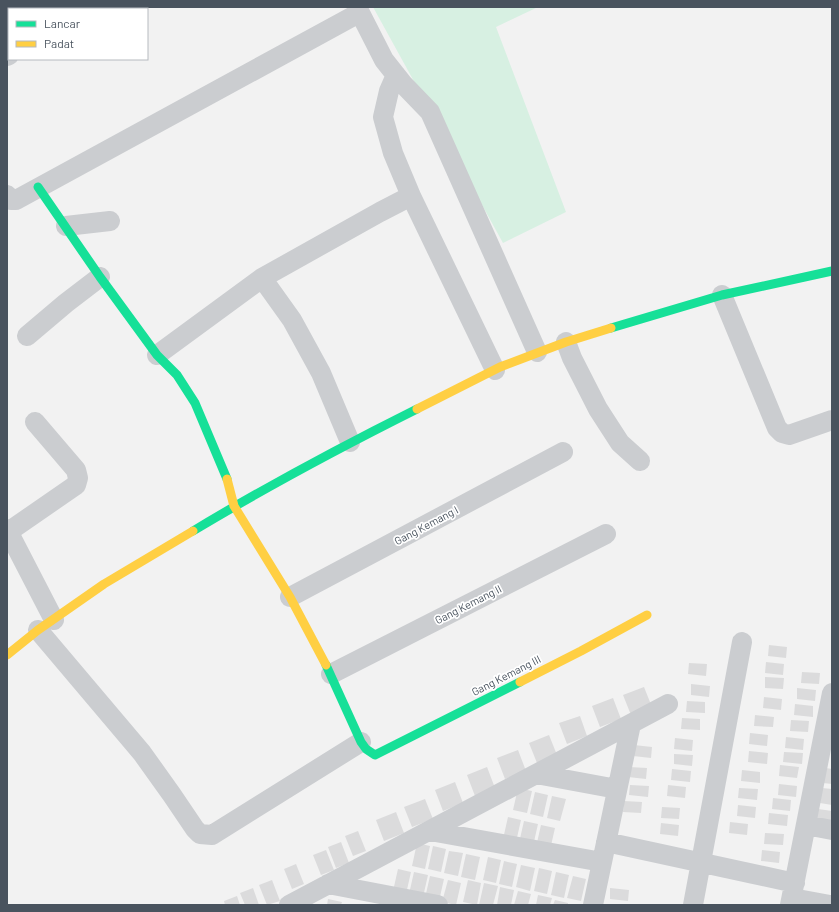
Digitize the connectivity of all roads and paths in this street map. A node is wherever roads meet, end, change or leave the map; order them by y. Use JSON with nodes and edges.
{"nodes":[{"id":1,"x":358,"y":10,"type":"edge"},
{"id":2,"x":396,"y":75,"type":"junction"},
{"id":3,"x":38,"y":187,"type":"junction"},
{"id":4,"x":7,"y":195,"type":"edge"},
{"id":5,"x":411,"y":196,"type":"junction"},
{"id":6,"x":110,"y":221,"type":"dead end"},
{"id":7,"x":66,"y":226,"type":"junction"},
{"id":8,"x":832,"y":272,"type":"edge"},
{"id":9,"x":100,"y":277,"type":"junction"},
{"id":10,"x":262,"y":278,"type":"junction"},
{"id":11,"x":722,"y":295,"type":"junction"},
{"id":12,"x":27,"y":336,"type":"dead end"},
{"id":13,"x":566,"y":342,"type":"junction"},
{"id":14,"x":537,"y":352,"type":"junction"},
{"id":15,"x":157,"y":355,"type":"junction"},
{"id":16,"x":495,"y":370,"type":"junction"},
{"id":17,"x":832,"y":420,"type":"edge"},
{"id":18,"x":35,"y":422,"type":"dead end"},
{"id":19,"x":350,"y":442,"type":"junction"},
{"id":20,"x":563,"y":452,"type":"dead end"},
{"id":21,"x":640,"y":461,"type":"dead end"},
{"id":22,"x":234,"y":506,"type":"junction"},
{"id":23,"x":8,"y":530,"type":"edge"},
{"id":24,"x":606,"y":534,"type":"dead end"},
{"id":25,"x":290,"y":597,"type":"junction"},
{"id":26,"x":647,"y":615,"type":"dead end"},
{"id":27,"x":46,"y":625,"type":"junction"},
{"id":28,"x":742,"y":642,"type":"dead end"},
{"id":29,"x":7,"y":655,"type":"edge"},
{"id":30,"x":331,"y":674,"type":"junction"},
{"id":31,"x":832,"y":693,"type":"edge"},
{"id":32,"x":668,"y":704,"type":"dead end"},
{"id":33,"x":631,"y":724,"type":"junction"},
{"id":34,"x":368,"y":749,"type":"junction"},
{"id":35,"x":826,"y":752,"type":"edge"},
{"id":36,"x":536,"y":774,"type":"junction"},
{"id":37,"x":618,"y":789,"type":"junction"},
{"id":38,"x":806,"y":825,"type":"junction"},
{"id":39,"x":430,"y":830,"type":"junction"},
{"id":40,"x":832,"y":830,"type":"edge"},
{"id":41,"x":606,"y":842,"type":"junction"},
{"id":42,"x":602,"y":862,"type":"junction"},
{"id":43,"x":701,"y":862,"type":"junction"},
{"id":44,"x":328,"y":884,"type":"junction"},
{"id":45,"x":792,"y":895,"type":"edge"},
{"id":46,"x":289,"y":905,"type":"edge"},
{"id":47,"x":438,"y":905,"type":"edge"},
{"id":48,"x":593,"y":905,"type":"edge"},
{"id":49,"x":693,"y":905,"type":"edge"},
{"id":50,"x":830,"y":905,"type":"edge"}],
"edges":[{"from":1,"to":2,"type":"street"},
{"from":1,"to":3,"type":"street"},
{"from":2,"to":5,"type":"street"},
{"from":2,"to":14,"type":"street"},
{"from":3,"to":4,"type":"street"},
{"from":3,"to":7,"type":"street"},
{"from":5,"to":10,"type":"street"},
{"from":5,"to":16,"type":"street"},
{"from":6,"to":7,"type":"street"},
{"from":7,"to":9,"type":"street"},
{"from":8,"to":11,"type":"street"},
{"from":9,"to":12,"type":"street"},
{"from":9,"to":15,"type":"street"},
{"from":10,"to":15,"type":"street"},
{"from":10,"to":19,"type":"street"},
{"from":11,"to":13,"type":"street"},
{"from":11,"to":17,"type":"street"},
{"from":13,"to":14,"type":"street"},
{"from":13,"to":21,"type":"street"},
{"from":14,"to":16,"type":"street"},
{"from":15,"to":22,"type":"street"},
{"from":16,"to":19,"type":"street"},
{"from":18,"to":23,"type":"street"},
{"from":19,"to":22,"type":"street"},
{"from":20,"to":25,"type":"street","name":"Gang Kemang I"},
{"from":22,"to":25,"type":"street"},
{"from":22,"to":27,"type":"street"},
{"from":23,"to":27,"type":"street"},
{"from":24,"to":30,"type":"street","name":"Gang Kemang II"},
{"from":25,"to":30,"type":"street"},
{"from":26,"to":34,"type":"street","name":"Gang Kemang III"},
{"from":27,"to":29,"type":"street"},
{"from":27,"to":34,"type":"street"},
{"from":28,"to":43,"type":"street"},
{"from":30,"to":34,"type":"street"},
{"from":31,"to":35,"type":"street"},
{"from":32,"to":33,"type":"street"},
{"from":33,"to":36,"type":"street"},
{"from":33,"to":37,"type":"street"},
{"from":35,"to":38,"type":"street"},
{"from":36,"to":37,"type":"street"},
{"from":36,"to":39,"type":"street"},
{"from":37,"to":41,"type":"street"},
{"from":38,"to":40,"type":"street"},
{"from":38,"to":45,"type":"street"},
{"from":39,"to":42,"type":"street"},
{"from":39,"to":44,"type":"street"},
{"from":41,"to":42,"type":"street"},
{"from":41,"to":43,"type":"street"},
{"from":42,"to":48,"type":"street"},
{"from":43,"to":45,"type":"street"},
{"from":43,"to":49,"type":"street"},
{"from":44,"to":46,"type":"street"},
{"from":44,"to":47,"type":"street"},
{"from":45,"to":50,"type":"street"}]}
